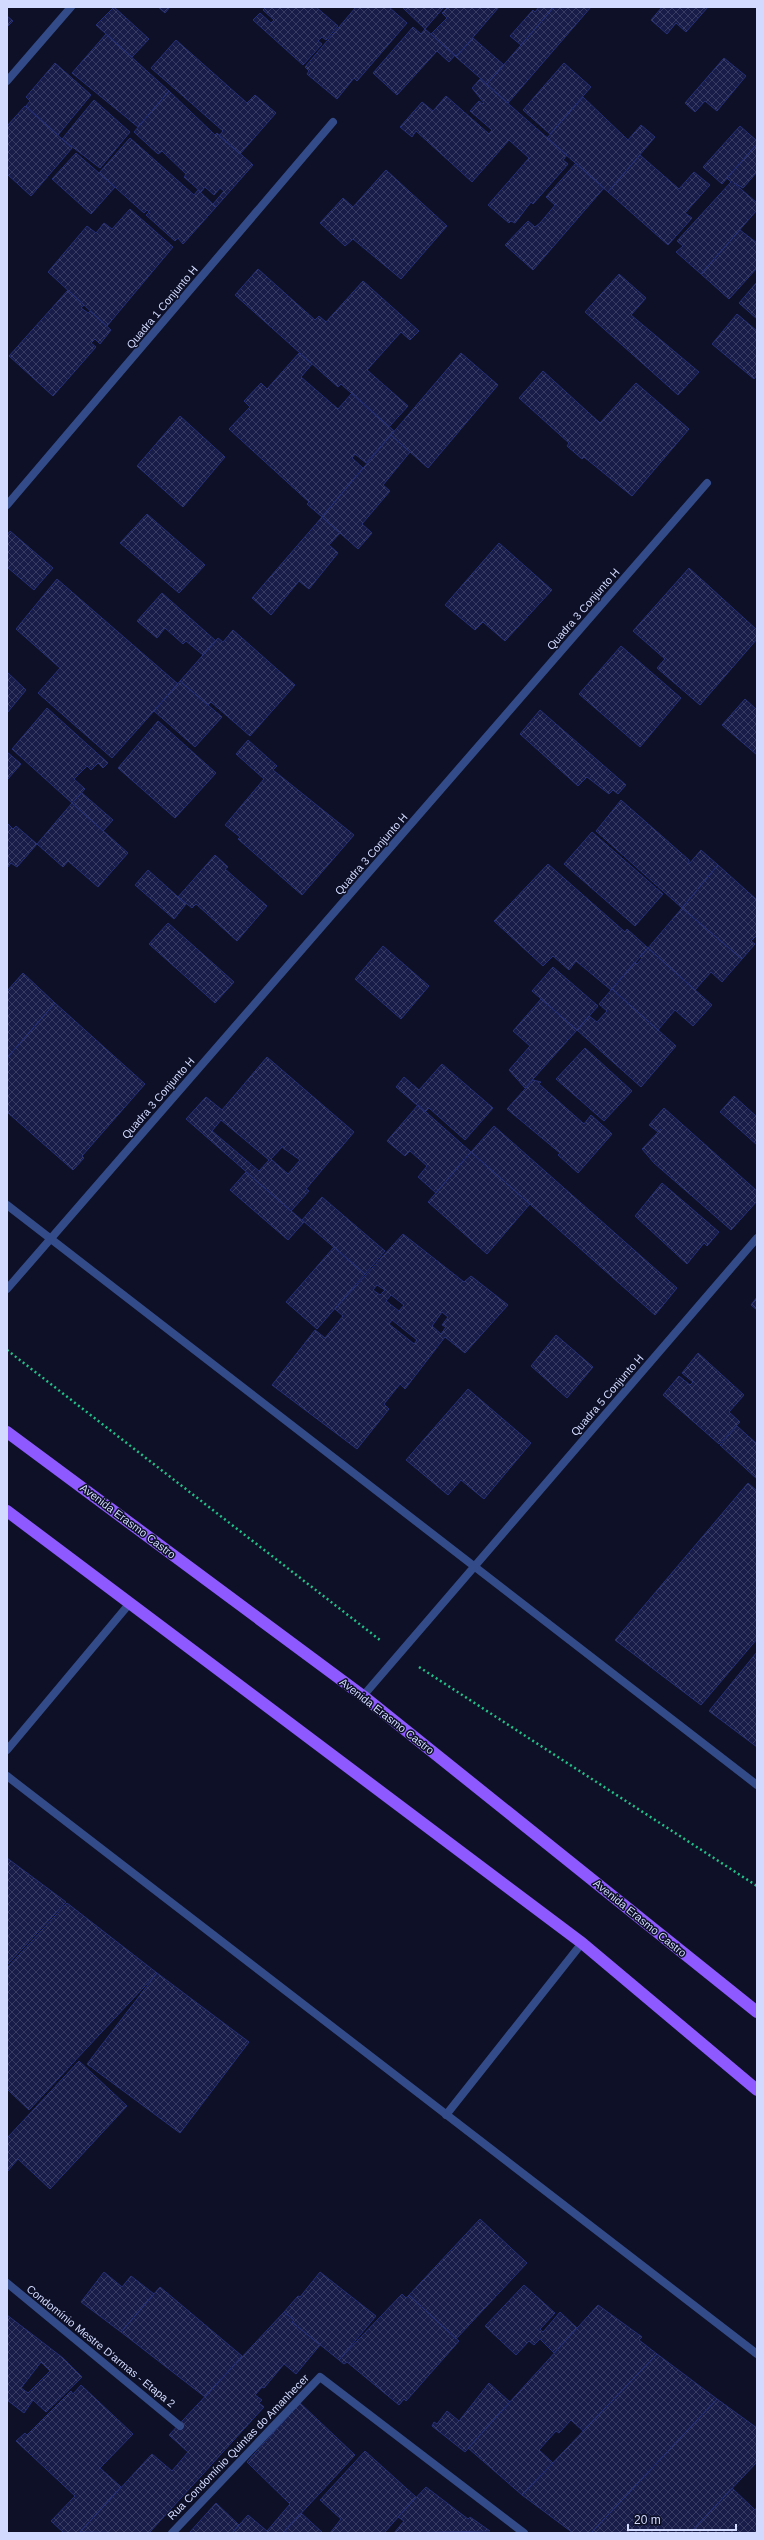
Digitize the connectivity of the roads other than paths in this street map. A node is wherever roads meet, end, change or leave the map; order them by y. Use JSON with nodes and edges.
{"nodes":[{"id":1,"x":71,"y":7,"type":"edge"},
{"id":2,"x":7,"y":81,"type":"edge"},
{"id":3,"x":333,"y":122,"type":"dead end"},
{"id":4,"x":707,"y":483,"type":"dead end"},
{"id":5,"x":7,"y":505,"type":"edge"},
{"id":6,"x":7,"y":1205,"type":"edge"},
{"id":7,"x":757,"y":1238,"type":"edge"},
{"id":8,"x":50,"y":1239,"type":"junction"},
{"id":9,"x":7,"y":1289,"type":"edge"},
{"id":10,"x":7,"y":1432,"type":"edge"},
{"id":11,"x":7,"y":1511,"type":"edge"},
{"id":12,"x":473,"y":1567,"type":"junction"},
{"id":13,"x":130,"y":1603,"type":"junction"},
{"id":14,"x":363,"y":1696,"type":"junction"},
{"id":15,"x":7,"y":1750,"type":"edge"},
{"id":16,"x":7,"y":1776,"type":"edge"},
{"id":17,"x":757,"y":1785,"type":"edge"},
{"id":18,"x":582,"y":1943,"type":"junction"},
{"id":19,"x":757,"y":2012,"type":"edge"},
{"id":20,"x":757,"y":2090,"type":"edge"},
{"id":21,"x":446,"y":2114,"type":"junction"},
{"id":22,"x":7,"y":2283,"type":"edge"},
{"id":23,"x":757,"y":2354,"type":"edge"},
{"id":24,"x":180,"y":2426,"type":"dead end"},
{"id":25,"x":172,"y":2533,"type":"edge"},
{"id":26,"x":524,"y":2533,"type":"edge"}],
"edges":[{"from":1,"to":2,"type":"street"},
{"from":3,"to":5,"type":"street","name":"Quadra 1 Conjunto H"},
{"from":4,"to":8,"type":"street","name":"Quadra 3 Conjunto H"},
{"from":6,"to":8,"type":"street"},
{"from":7,"to":12,"type":"street","name":"Quadra 5 Conjunto H"},
{"from":8,"to":9,"type":"street","name":"Quadra 3 Conjunto H"},
{"from":8,"to":12,"type":"street"},
{"from":10,"to":14,"type":"main road","name":"Avenida Erasmo Castro"},
{"from":11,"to":13,"type":"main road"},
{"from":12,"to":14,"type":"street","name":"Quadra 5 Conjunto H"},
{"from":12,"to":17,"type":"street"},
{"from":13,"to":15,"type":"street"},
{"from":13,"to":18,"type":"main road"},
{"from":14,"to":19,"type":"main road","name":"Avenida Erasmo Castro"},
{"from":16,"to":21,"type":"street"},
{"from":18,"to":20,"type":"main road"},
{"from":18,"to":21,"type":"street"},
{"from":21,"to":23,"type":"street"},
{"from":22,"to":24,"type":"street","name":"Condomínio Mestre D'armas - Etapa 2"},
{"from":25,"to":26,"type":"street","name":"Rua Condomínio Quintas do Amanhecer"}]}
